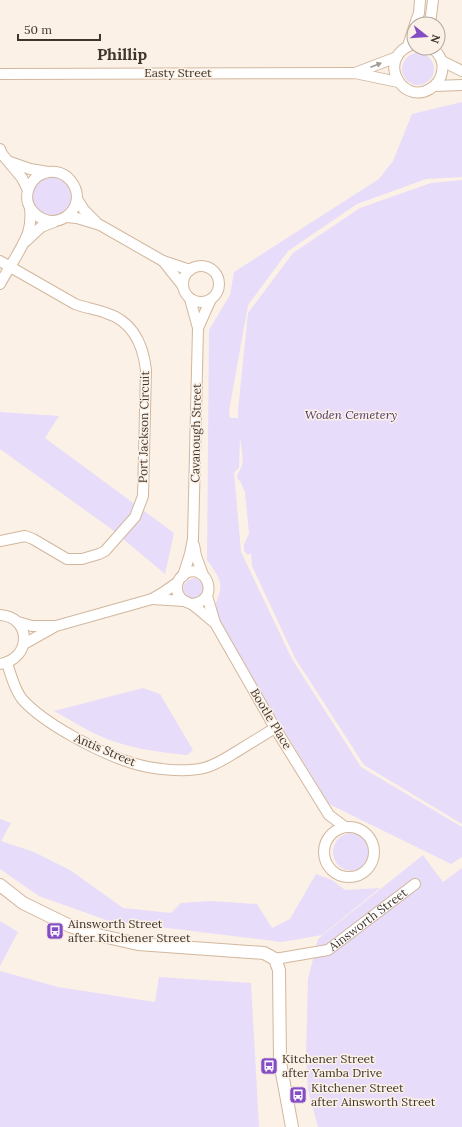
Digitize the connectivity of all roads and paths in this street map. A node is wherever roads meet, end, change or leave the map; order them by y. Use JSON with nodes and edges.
{"nodes":[{"id":1,"x":420,"y":0,"type":"edge"},
{"id":2,"x":432,"y":0,"type":"edge"},
{"id":3,"x":418,"y":16,"type":"edge"},
{"id":4,"x":431,"y":16,"type":"edge"},
{"id":5,"x":406,"y":48,"type":"edge"},
{"id":6,"x":440,"y":56,"type":"edge"},
{"id":7,"x":397,"y":57,"type":"junction"},
{"id":8,"x":442,"y":61,"type":"junction"},
{"id":9,"x":462,"y":71,"type":"edge"},
{"id":10,"x":355,"y":73,"type":"junction"},
{"id":11,"x":0,"y":74,"type":"edge"},
{"id":12,"x":398,"y":82,"type":"junction"},
{"id":13,"x":462,"y":85,"type":"edge"},
{"id":14,"x":435,"y":86,"type":"junction"},
{"id":15,"x":0,"y":149,"type":"edge"},
{"id":16,"x":8,"y":161,"type":"junction"},
{"id":17,"x":48,"y":172,"type":"junction"},
{"id":18,"x":28,"y":190,"type":"junction"},
{"id":19,"x":77,"y":199,"type":"junction"},
{"id":20,"x":30,"y":208,"type":"junction"},
{"id":21,"x":66,"y":217,"type":"junction"},
{"id":22,"x":54,"y":222,"type":"junction"},
{"id":23,"x":100,"y":225,"type":"junction"},
{"id":24,"x":23,"y":244,"type":"junction"},
{"id":25,"x":163,"y":261,"type":"junction"},
{"id":26,"x":0,"y":262,"type":"edge"},
{"id":27,"x":10,"y":266,"type":"junction"},
{"id":28,"x":190,"y":270,"type":"junction"},
{"id":29,"x":0,"y":284,"type":"edge"},
{"id":30,"x":183,"y":286,"type":"junction"},
{"id":31,"x":190,"y":299,"type":"junction"},
{"id":32,"x":211,"y":299,"type":"junction"},
{"id":33,"x":198,"y":328,"type":"junction"},
{"id":34,"x":193,"y":539,"type":"junction"},
{"id":35,"x":0,"y":541,"type":"edge"},
{"id":36,"x":203,"y":575,"type":"junction"},
{"id":37,"x":180,"y":579,"type":"junction"},
{"id":38,"x":207,"y":596,"type":"junction"},
{"id":39,"x":152,"y":599,"type":"junction"},
{"id":40,"x":188,"y":603,"type":"junction"},
{"id":41,"x":2,"y":614,"type":"edge"},
{"id":42,"x":18,"y":622,"type":"junction"},
{"id":43,"x":215,"y":623,"type":"junction"},
{"id":44,"x":56,"y":626,"type":"junction"},
{"id":45,"x":24,"y":644,"type":"junction"},
{"id":46,"x":4,"y":663,"type":"edge"},
{"id":47,"x":275,"y":728,"type":"junction"},
{"id":48,"x":329,"y":815,"type":"junction"},
{"id":49,"x":345,"y":827,"type":"junction"},
{"id":50,"x":331,"y":834,"type":"junction"},
{"id":51,"x":415,"y":884,"type":"dead end"},
{"id":52,"x":0,"y":885,"type":"edge"},
{"id":53,"x":275,"y":958,"type":"junction"},
{"id":54,"x":292,"y":1127,"type":"edge"}],
"edges":[{"from":1,"to":3,"type":"street"},
{"from":2,"to":4,"type":"street"},
{"from":5,"to":7,"type":"street"},
{"from":6,"to":8,"type":"street"},
{"from":10,"to":7,"type":"street","name":"Easty Street","one_way":true},
{"from":7,"to":12,"type":"street"},
{"from":8,"to":9,"type":"street"},
{"from":8,"to":14,"type":"street"},
{"from":10,"to":11,"type":"street","name":"Easty Street"},
{"from":10,"to":12,"type":"street","name":"Easty Street"},
{"from":12,"to":14,"type":"street","name":"Easty Street"},
{"from":13,"to":14,"type":"street"},
{"from":15,"to":16,"type":"street"},
{"from":16,"to":17,"type":"street"},
{"from":16,"to":18,"type":"street"},
{"from":17,"to":18,"type":"street"},
{"from":17,"to":19,"type":"street"},
{"from":18,"to":20,"type":"street"},
{"from":19,"to":21,"type":"street"},
{"from":19,"to":23,"type":"street"},
{"from":20,"to":22,"type":"street"},
{"from":20,"to":24,"type":"street"},
{"from":21,"to":22,"type":"street"},
{"from":21,"to":23,"type":"street"},
{"from":22,"to":24,"type":"street"},
{"from":23,"to":25,"type":"street"},
{"from":24,"to":27,"type":"street"},
{"from":25,"to":28,"type":"street"},
{"from":25,"to":30,"type":"street"},
{"from":26,"to":27,"type":"street","name":"Port Jackson Circuit"},
{"from":27,"to":29,"type":"street"},
{"from":27,"to":35,"type":"street","name":"Port Jackson Circuit"},
{"from":28,"to":30,"type":"street"},
{"from":28,"to":32,"type":"street"},
{"from":30,"to":31,"type":"street"},
{"from":31,"to":32,"type":"street"},
{"from":31,"to":33,"type":"street","name":"Cavanough Street"},
{"from":32,"to":33,"type":"street","name":"Cavanough Street"},
{"from":33,"to":34,"type":"street","name":"Cavanough Street"},
{"from":34,"to":36,"type":"street","name":"Cavanough Street"},
{"from":34,"to":37,"type":"street","name":"Cavanough Street"},
{"from":36,"to":37,"type":"street"},
{"from":36,"to":38,"type":"street"},
{"from":37,"to":39,"type":"street"},
{"from":37,"to":40,"type":"street"},
{"from":38,"to":40,"type":"street"},
{"from":38,"to":43,"type":"street","name":"Bootle Place"},
{"from":39,"to":40,"type":"street"},
{"from":39,"to":44,"type":"street"},
{"from":40,"to":43,"type":"street","name":"Bootle Place"},
{"from":41,"to":42,"type":"street"},
{"from":42,"to":44,"type":"street"},
{"from":42,"to":45,"type":"street"},
{"from":43,"to":47,"type":"street","name":"Bootle Place"},
{"from":44,"to":45,"type":"street"},
{"from":45,"to":46,"type":"street"},
{"from":46,"to":47,"type":"street","name":"Antis Street"},
{"from":47,"to":48,"type":"street","name":"Bootle Place"},
{"from":48,"to":49,"type":"street","name":"Bootle Place"},
{"from":48,"to":50,"type":"street","name":"Bootle Place"},
{"from":49,"to":50,"type":"street"},
{"from":49,"to":50,"type":"street","name":"Bootle Place"},
{"from":51,"to":53,"type":"street","name":"Ainsworth Street"},
{"from":52,"to":53,"type":"street","name":"Ainsworth Street"},
{"from":53,"to":54,"type":"street"}]}
